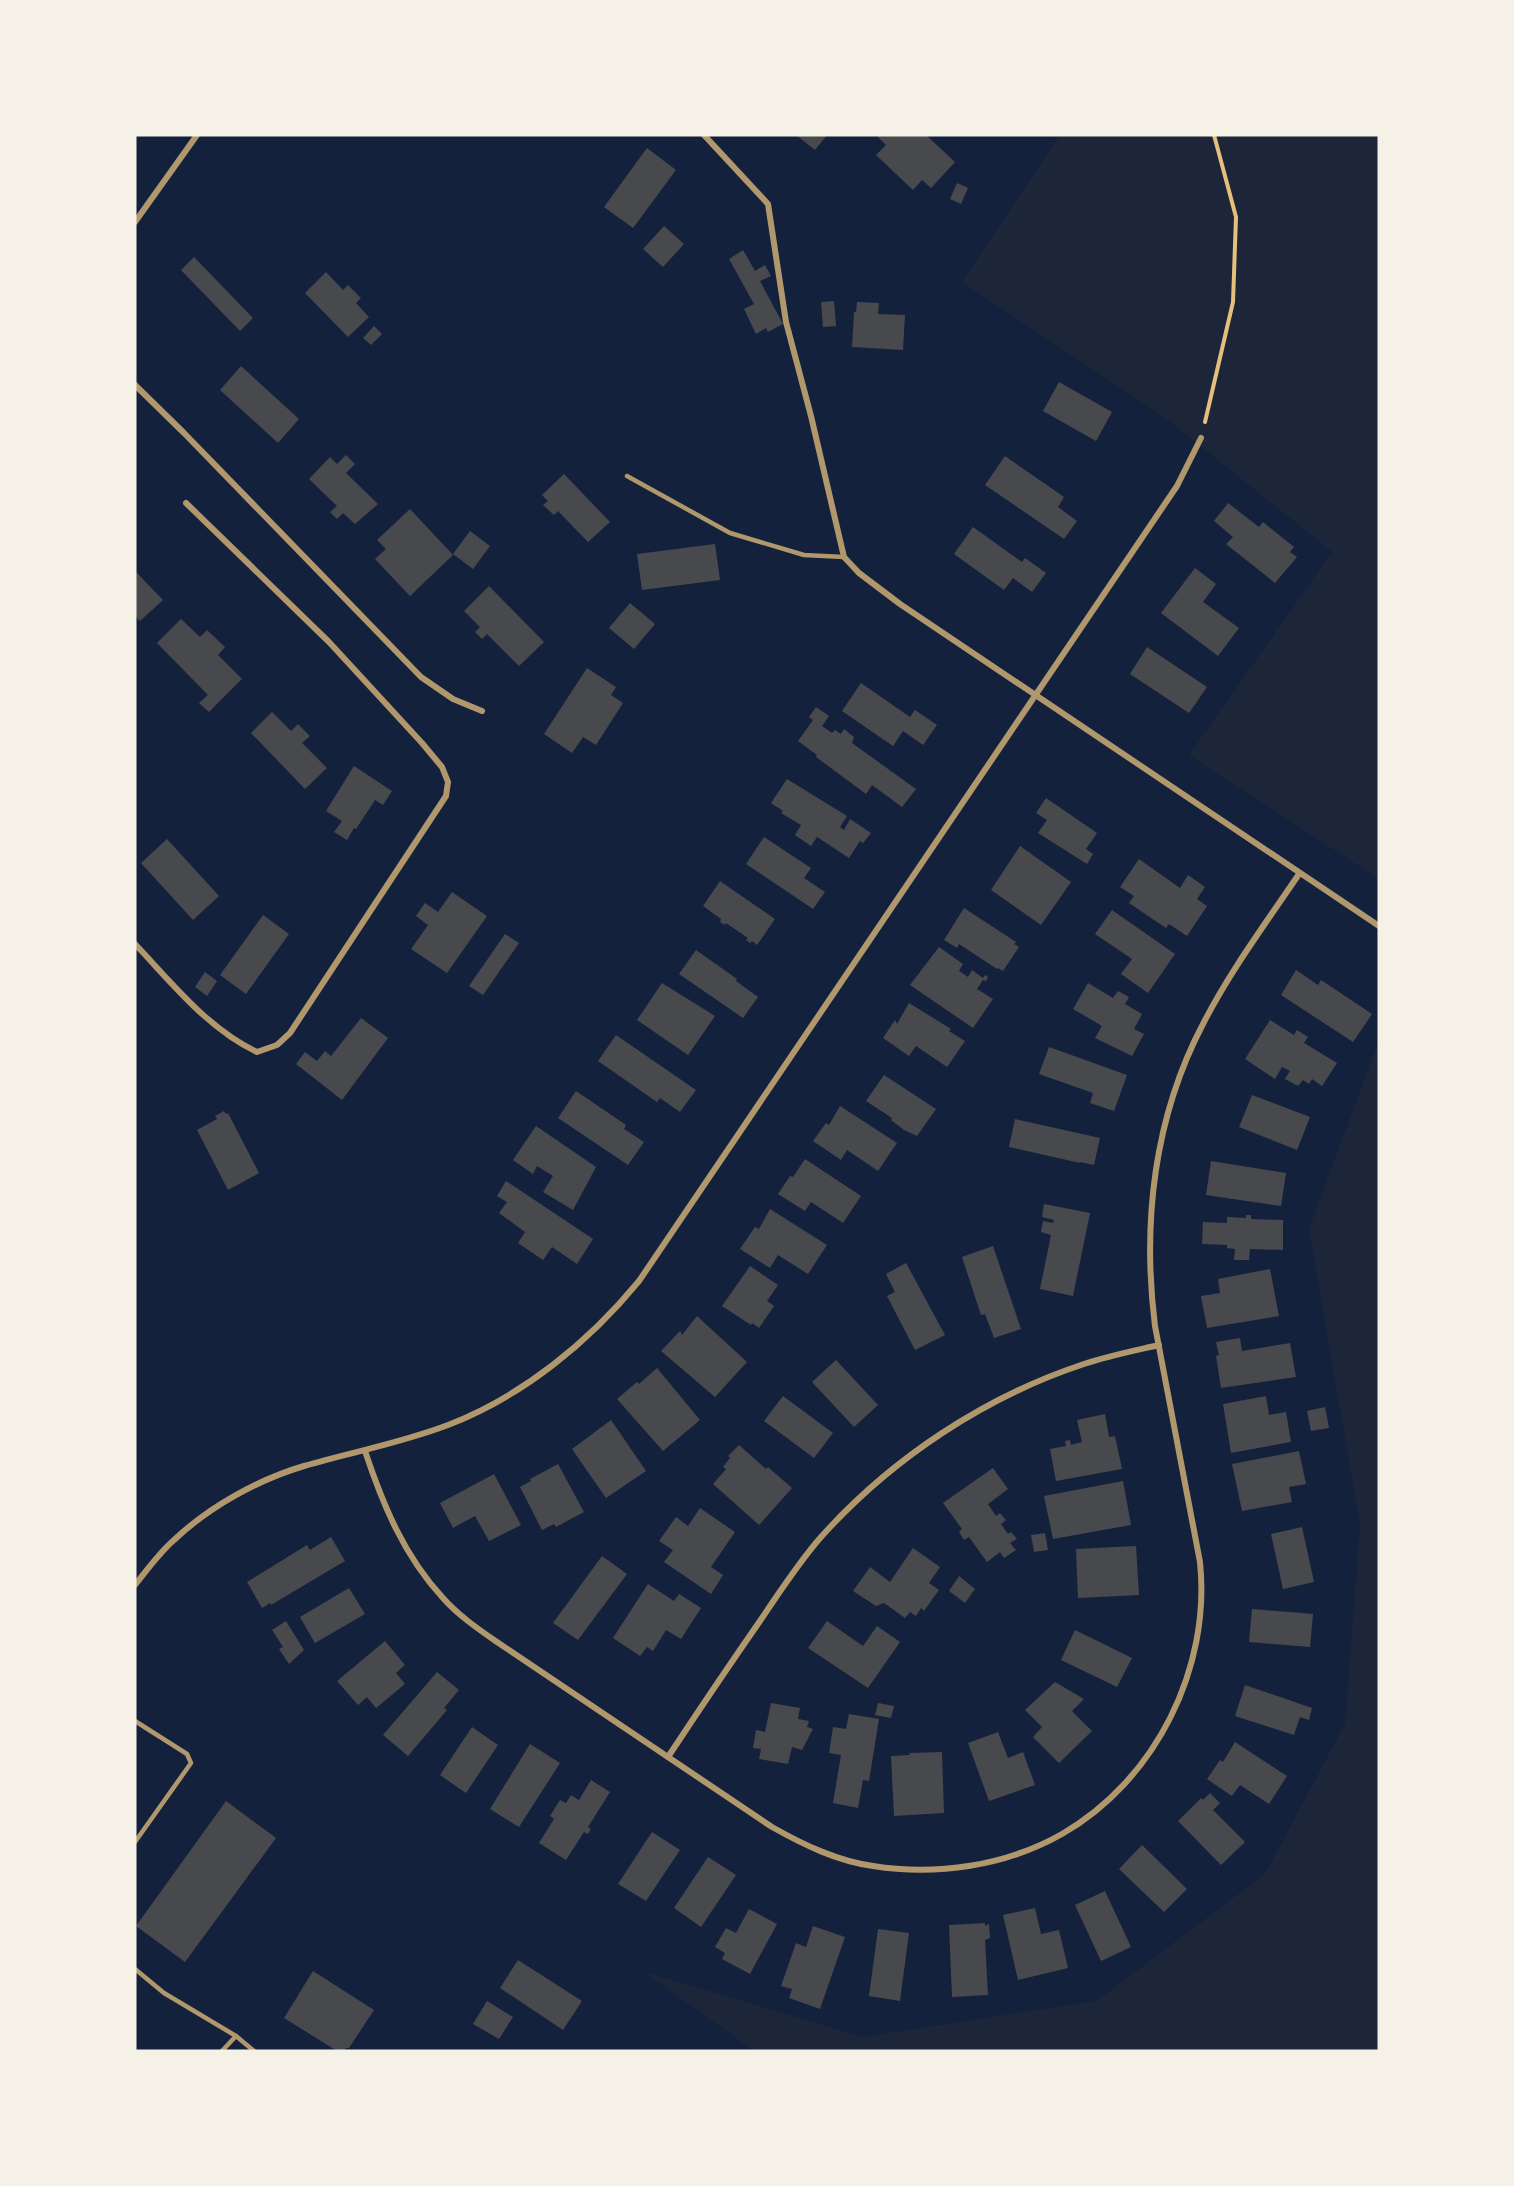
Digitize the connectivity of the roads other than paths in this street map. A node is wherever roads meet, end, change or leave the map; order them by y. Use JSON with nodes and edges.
{"nodes":[{"id":1,"x":197,"y":135,"type":"edge"},
{"id":2,"x":704,"y":135,"type":"edge"},
{"id":3,"x":135,"y":222,"type":"edge"},
{"id":4,"x":135,"y":385,"type":"edge"},
{"id":5,"x":1201,"y":438,"type":"road end"},
{"id":6,"x":627,"y":476,"type":"dead end"},
{"id":7,"x":186,"y":503,"type":"dead end"},
{"id":8,"x":844,"y":557,"type":"junction"},
{"id":9,"x":1036,"y":696,"type":"junction"},
{"id":10,"x":482,"y":711,"type":"dead end"},
{"id":11,"x":1299,"y":874,"type":"junction"},
{"id":12,"x":1379,"y":926,"type":"edge"},
{"id":13,"x":135,"y":944,"type":"edge"},
{"id":14,"x":1158,"y":1345,"type":"junction"},
{"id":15,"x":365,"y":1451,"type":"junction"},
{"id":16,"x":135,"y":1585,"type":"edge"},
{"id":17,"x":135,"y":1721,"type":"edge"},
{"id":18,"x":668,"y":1757,"type":"junction"},
{"id":19,"x":135,"y":1842,"type":"edge"},
{"id":20,"x":135,"y":1969,"type":"edge"},
{"id":21,"x":236,"y":2036,"type":"junction"},
{"id":22,"x":222,"y":2051,"type":"edge"},
{"id":23,"x":254,"y":2051,"type":"edge"}],
"edges":[{"from":1,"to":3,"type":"street"},
{"from":2,"to":8,"type":"street"},
{"from":4,"to":10,"type":"street"},
{"from":5,"to":9,"type":"street"},
{"from":6,"to":8,"type":"lane"},
{"from":7,"to":13,"type":"street"},
{"from":8,"to":9,"type":"street"},
{"from":9,"to":11,"type":"street"},
{"from":9,"to":15,"type":"street"},
{"from":11,"to":12,"type":"street"},
{"from":11,"to":14,"type":"street"},
{"from":14,"to":18,"type":"street"},
{"from":14,"to":18,"type":"street"},
{"from":15,"to":16,"type":"street"},
{"from":15,"to":18,"type":"street"},
{"from":17,"to":19,"type":"lane"},
{"from":20,"to":21,"type":"lane"},
{"from":21,"to":22,"type":"lane"},
{"from":21,"to":23,"type":"lane"}]}
